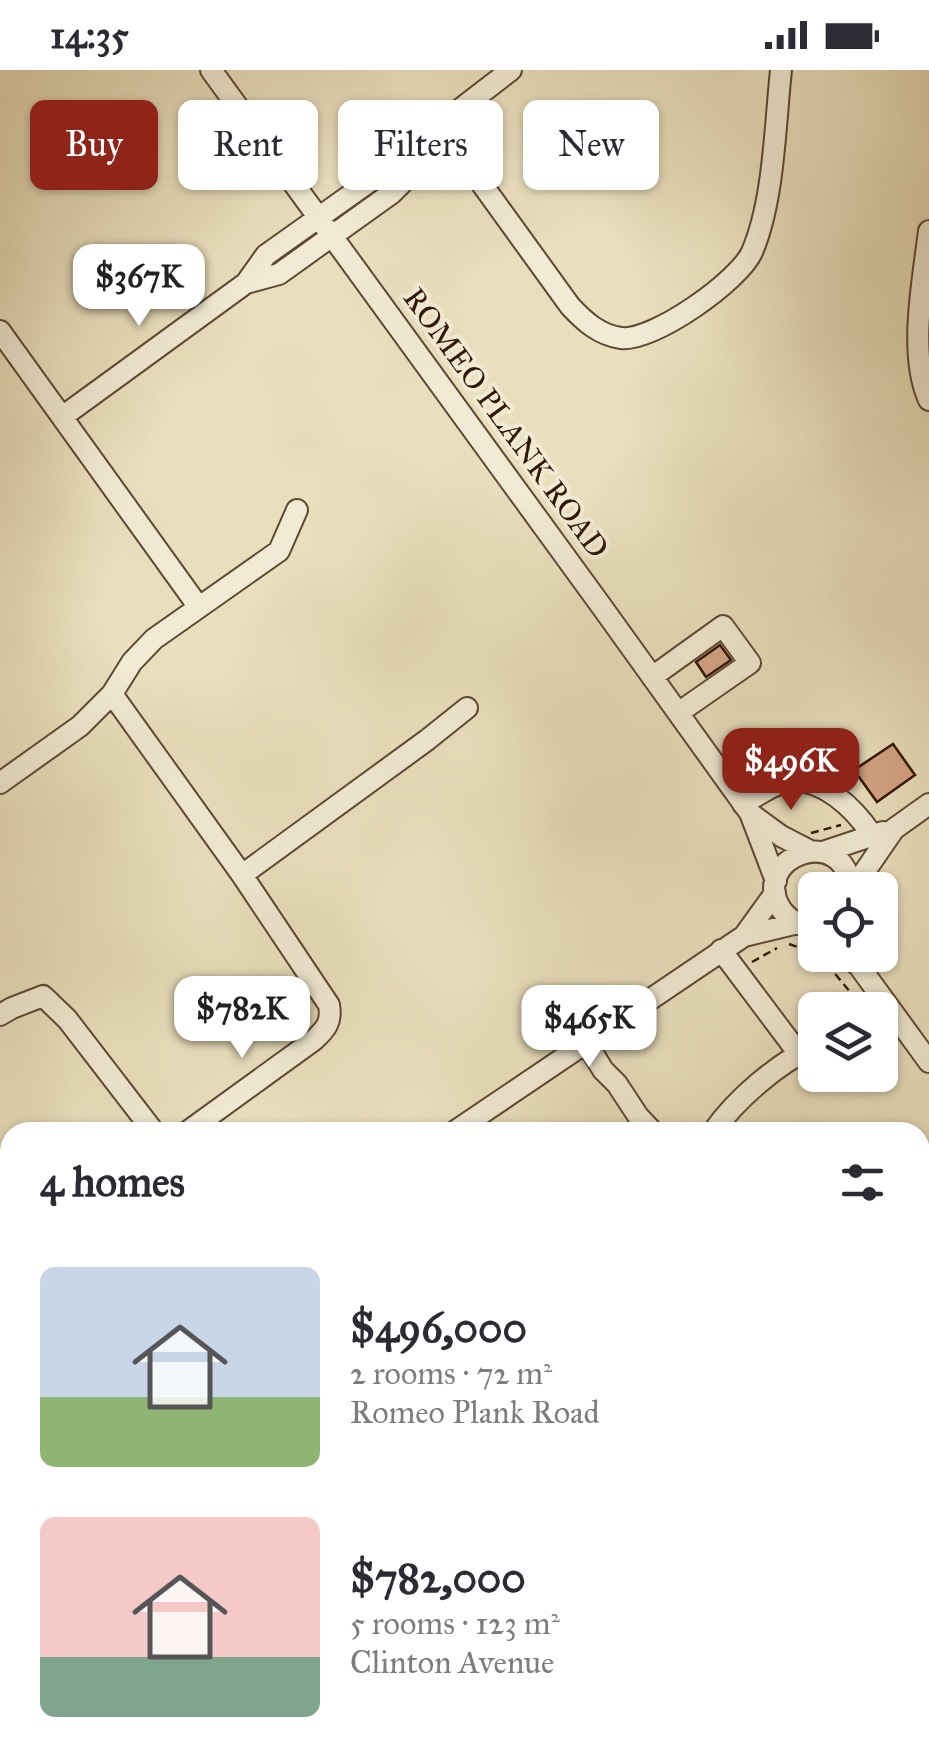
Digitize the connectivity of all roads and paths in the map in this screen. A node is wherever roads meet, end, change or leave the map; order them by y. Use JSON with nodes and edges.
{"nodes":[{"id":1,"x":211,"y":70,"type":"edge"},
{"id":2,"x":511,"y":70,"type":"edge"},
{"id":3,"x":780,"y":70,"type":"edge"},
{"id":4,"x":472,"y":100,"type":"edge"},
{"id":5,"x":359,"y":190,"type":"edge"},
{"id":6,"x":395,"y":190,"type":"edge"},
{"id":7,"x":486,"y":190,"type":"edge"},
{"id":8,"x":320,"y":218,"type":"junction"},
{"id":9,"x":929,"y":232,"type":"edge"},
{"id":10,"x":333,"y":237,"type":"junction"},
{"id":11,"x":246,"y":282,"type":"junction"},
{"id":12,"x":0,"y":331,"type":"edge"},
{"id":13,"x":929,"y":400,"type":"edge"},
{"id":14,"x":62,"y":417,"type":"junction"},
{"id":15,"x":297,"y":510,"type":"dead end"},
{"id":16,"x":198,"y":606,"type":"junction"},
{"id":17,"x":652,"y":677,"type":"junction"},
{"id":18,"x":112,"y":694,"type":"junction"},
{"id":19,"x":468,"y":708,"type":"dead end"},
{"id":20,"x":678,"y":713,"type":"junction"},
{"id":21,"x":0,"y":783,"type":"edge"},
{"id":22,"x":929,"y":804,"type":"edge"},
{"id":23,"x":746,"y":809,"type":"junction"},
{"id":24,"x":894,"y":829,"type":"junction"},
{"id":25,"x":844,"y":830,"type":"dead end"},
{"id":26,"x":872,"y":835,"type":"junction"},
{"id":27,"x":814,"y":845,"type":"junction"},
{"id":28,"x":847,"y":872,"type":"edge"},
{"id":29,"x":864,"y":872,"type":"edge"},
{"id":30,"x":242,"y":874,"type":"junction"},
{"id":31,"x":775,"y":887,"type":"junction"},
{"id":32,"x":798,"y":921,"type":"edge"},
{"id":33,"x":798,"y":929,"type":"edge"},
{"id":34,"x":744,"y":936,"type":"junction"},
{"id":35,"x":774,"y":942,"type":"dead end"},
{"id":36,"x":789,"y":944,"type":"dead end"},
{"id":37,"x":798,"y":947,"type":"edge"},
{"id":38,"x":722,"y":950,"type":"junction"},
{"id":39,"x":737,"y":970,"type":"junction"},
{"id":40,"x":854,"y":972,"type":"edge"},
{"id":41,"x":870,"y":992,"type":"edge"},
{"id":42,"x":0,"y":1016,"type":"edge"},
{"id":43,"x":898,"y":1025,"type":"edge"},
{"id":44,"x":798,"y":1040,"type":"edge"},
{"id":45,"x":586,"y":1042,"type":"junction"},
{"id":46,"x":798,"y":1057,"type":"edge"},
{"id":47,"x":929,"y":1062,"type":"edge"},
{"id":48,"x":146,"y":1122,"type":"edge"},
{"id":49,"x":201,"y":1122,"type":"edge"},
{"id":50,"x":469,"y":1122,"type":"edge"},
{"id":51,"x":644,"y":1122,"type":"edge"},
{"id":52,"x":720,"y":1122,"type":"edge"}],
"edges":[{"from":1,"to":8,"type":"street","name":"ROMEO PLANK ROAD"},
{"from":2,"to":4,"type":"street"},
{"from":3,"to":7,"type":"street"},
{"from":5,"to":8,"type":"street"},
{"from":6,"to":10,"type":"street"},
{"from":8,"to":10,"type":"street","name":"ROMEO PLANK ROAD"},
{"from":8,"to":11,"type":"street"},
{"from":9,"to":13,"type":"street"},
{"from":10,"to":11,"type":"street"},
{"from":10,"to":17,"type":"street","name":"ROMEO PLANK ROAD"},
{"from":11,"to":14,"type":"street"},
{"from":12,"to":14,"type":"street"},
{"from":14,"to":16,"type":"street"},
{"from":15,"to":16,"type":"street"},
{"from":16,"to":18,"type":"street"},
{"from":17,"to":20,"type":"street","name":"ROMEO PLANK ROAD"},
{"from":17,"to":20,"type":"street"},
{"from":18,"to":21,"type":"street"},
{"from":18,"to":30,"type":"street"},
{"from":19,"to":30,"type":"street"},
{"from":20,"to":23,"type":"street","name":"ROMEO PLANK ROAD"},
{"from":22,"to":24,"type":"street"},
{"from":23,"to":26,"type":"street"},
{"from":23,"to":27,"type":"street","name":"ROMEO PLANK ROAD"},
{"from":23,"to":31,"type":"street","name":"ROMEO PLANK ROAD"},
{"from":24,"to":26,"type":"street"},
{"from":24,"to":29,"type":"street"},
{"from":25,"to":27,"type":"path"},
{"from":26,"to":27,"type":"street"},
{"from":27,"to":28,"type":"street"},
{"from":27,"to":31,"type":"street"},
{"from":30,"to":49,"type":"street"},
{"from":31,"to":32,"type":"street","name":"ROMEO PLANK ROAD"},
{"from":31,"to":34,"type":"street"},
{"from":33,"to":34,"type":"street"},
{"from":34,"to":38,"type":"street"},
{"from":35,"to":39,"type":"path"},
{"from":36,"to":37,"type":"path"},
{"from":38,"to":39,"type":"street"},
{"from":38,"to":45,"type":"street"},
{"from":39,"to":44,"type":"street"},
{"from":40,"to":41,"type":"street"},
{"from":42,"to":48,"type":"street"},
{"from":43,"to":47,"type":"street"},
{"from":45,"to":50,"type":"street"},
{"from":45,"to":51,"type":"street"},
{"from":46,"to":52,"type":"street"}]}
